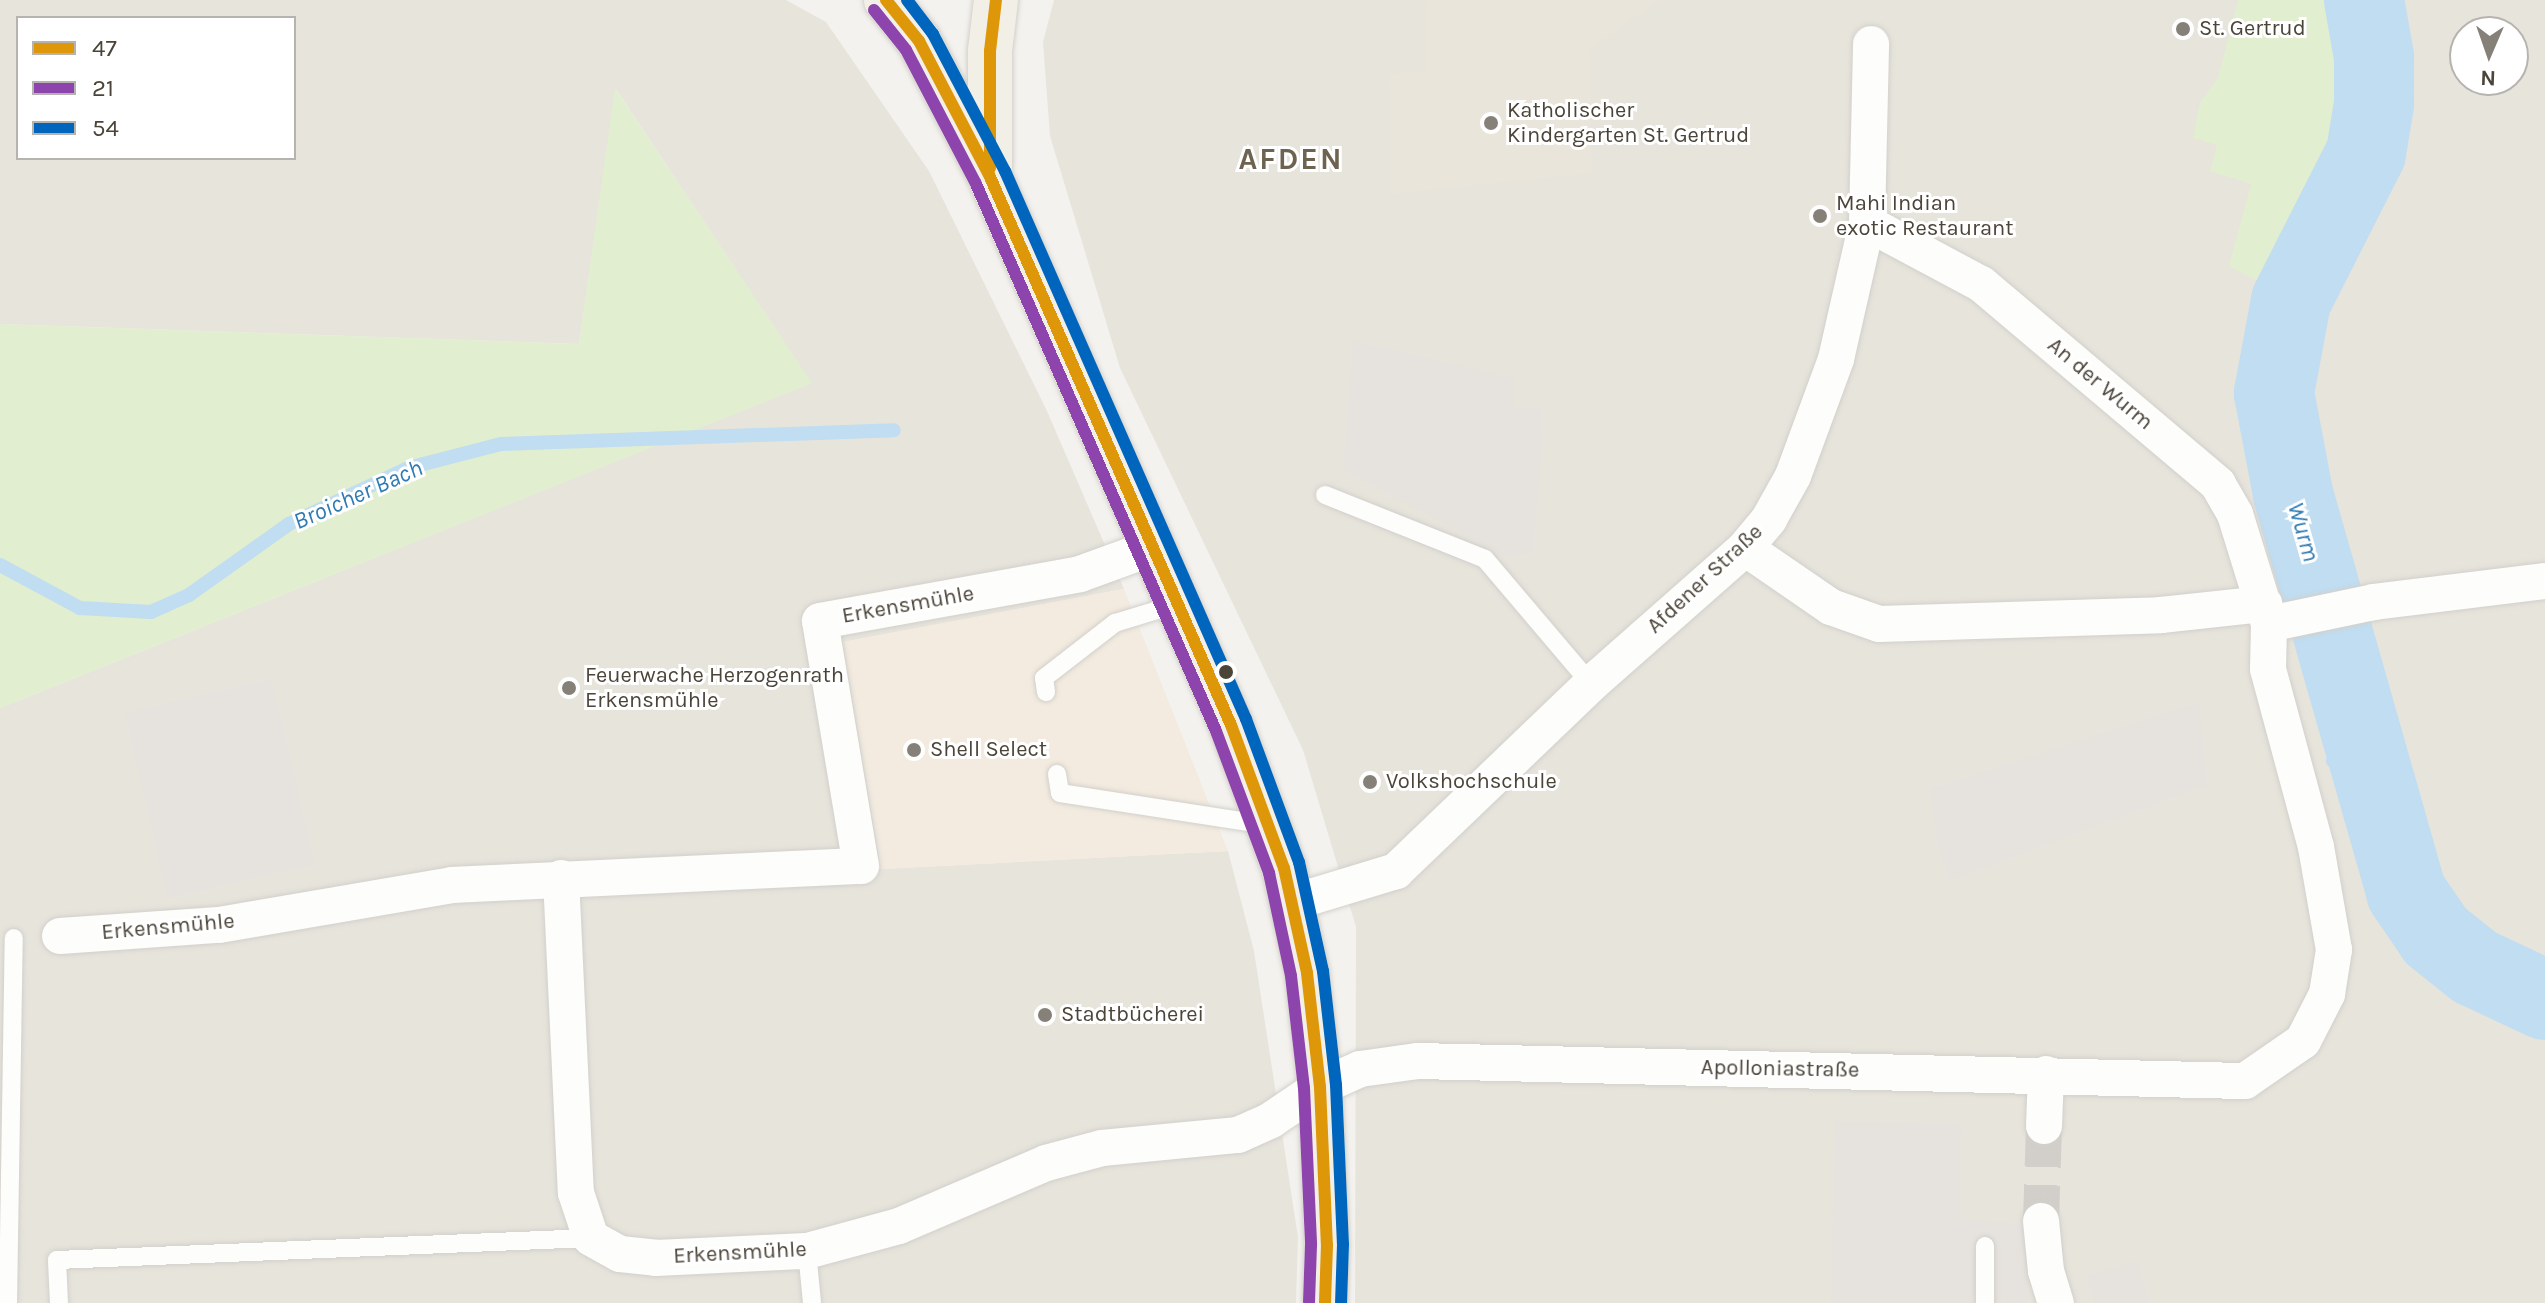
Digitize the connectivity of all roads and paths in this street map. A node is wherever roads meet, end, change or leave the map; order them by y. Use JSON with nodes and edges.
{"nodes":[{"id":1,"x":886,"y":0,"type":"edge"},
{"id":2,"x":996,"y":0,"type":"edge"},
{"id":3,"x":1871,"y":44,"type":"dead end"},
{"id":4,"x":990,"y":177,"type":"junction"},
{"id":5,"x":1867,"y":223,"type":"junction"},
{"id":6,"x":1325,"y":495,"type":"dead end"},
{"id":7,"x":1154,"y":547,"type":"junction"},
{"id":8,"x":1745,"y":548,"type":"junction"},
{"id":9,"x":2545,"y":581,"type":"edge"},
{"id":10,"x":1178,"y":603,"type":"junction"},
{"id":11,"x":2277,"y":615,"type":"junction"},
{"id":12,"x":1591,"y":684,"type":"junction"},
{"id":13,"x":1046,"y":692,"type":"dead end"},
{"id":14,"x":1057,"y":774,"type":"dead end"},
{"id":15,"x":1269,"y":825,"type":"junction"},
{"id":16,"x":561,"y":878,"type":"junction"},
{"id":17,"x":1294,"y":902,"type":"junction"},
{"id":18,"x":60,"y":936,"type":"dead end"},
{"id":19,"x":14,"y":938,"type":"dead end"},
{"id":20,"x":2046,"y":1074,"type":"junction"},
{"id":21,"x":2245,"y":1081,"type":"joint"},
{"id":22,"x":1320,"y":1087,"type":"junction"},
{"id":23,"x":2044,"y":1126,"type":"tunnel mouth"},
{"id":24,"x":2041,"y":1221,"type":"tunnel mouth"},
{"id":25,"x":591,"y":1238,"type":"junction"},
{"id":26,"x":1985,"y":1246,"type":"dead end"},
{"id":27,"x":807,"y":1251,"type":"junction"},
{"id":28,"x":8,"y":1303,"type":"edge"},
{"id":29,"x":59,"y":1303,"type":"edge"},
{"id":30,"x":812,"y":1303,"type":"edge"},
{"id":31,"x":1325,"y":1303,"type":"edge"},
{"id":32,"x":1985,"y":1303,"type":"edge"},
{"id":33,"x":2056,"y":1303,"type":"edge"}],
"edges":[{"from":1,"to":4,"type":"main road"},
{"from":2,"to":4,"type":"main road"},
{"from":3,"to":5,"type":"street","name":"Afdener Straße"},
{"from":4,"to":7,"type":"main road"},
{"from":5,"to":8,"type":"street","name":"Afdener Straße"},
{"from":5,"to":11,"type":"street","name":"An der Wurm"},
{"from":6,"to":12,"type":"lane"},
{"from":7,"to":10,"type":"main road"},
{"from":7,"to":16,"type":"street","name":"Erkensmühle"},
{"from":8,"to":11,"type":"street"},
{"from":8,"to":12,"type":"street","name":"Afdener Straße"},
{"from":9,"to":11,"type":"street"},
{"from":10,"to":13,"type":"lane"},
{"from":10,"to":15,"type":"main road"},
{"from":11,"to":21,"type":"street","name":"An der Wurm"},
{"from":12,"to":17,"type":"street","name":"Afdener Straße"},
{"from":14,"to":15,"type":"lane"},
{"from":15,"to":17,"type":"main road"},
{"from":16,"to":18,"type":"street","name":"Erkensmühle"},
{"from":16,"to":25,"type":"street"},
{"from":17,"to":22,"type":"main road"},
{"from":19,"to":28,"type":"lane"},
{"from":20,"to":21,"type":"street","name":"Apolloniastraße"},
{"from":20,"to":22,"type":"street","name":"Apolloniastraße"},
{"from":20,"to":23,"type":"street"},
{"from":22,"to":27,"type":"street","name":"Erkensmühle"},
{"from":22,"to":31,"type":"main road"},
{"from":24,"to":33,"type":"street"},
{"from":25,"to":27,"type":"street","name":"Erkensmühle"},
{"from":25,"to":29,"type":"lane"},
{"from":26,"to":32,"type":"lane"},
{"from":27,"to":30,"type":"lane"}]}
